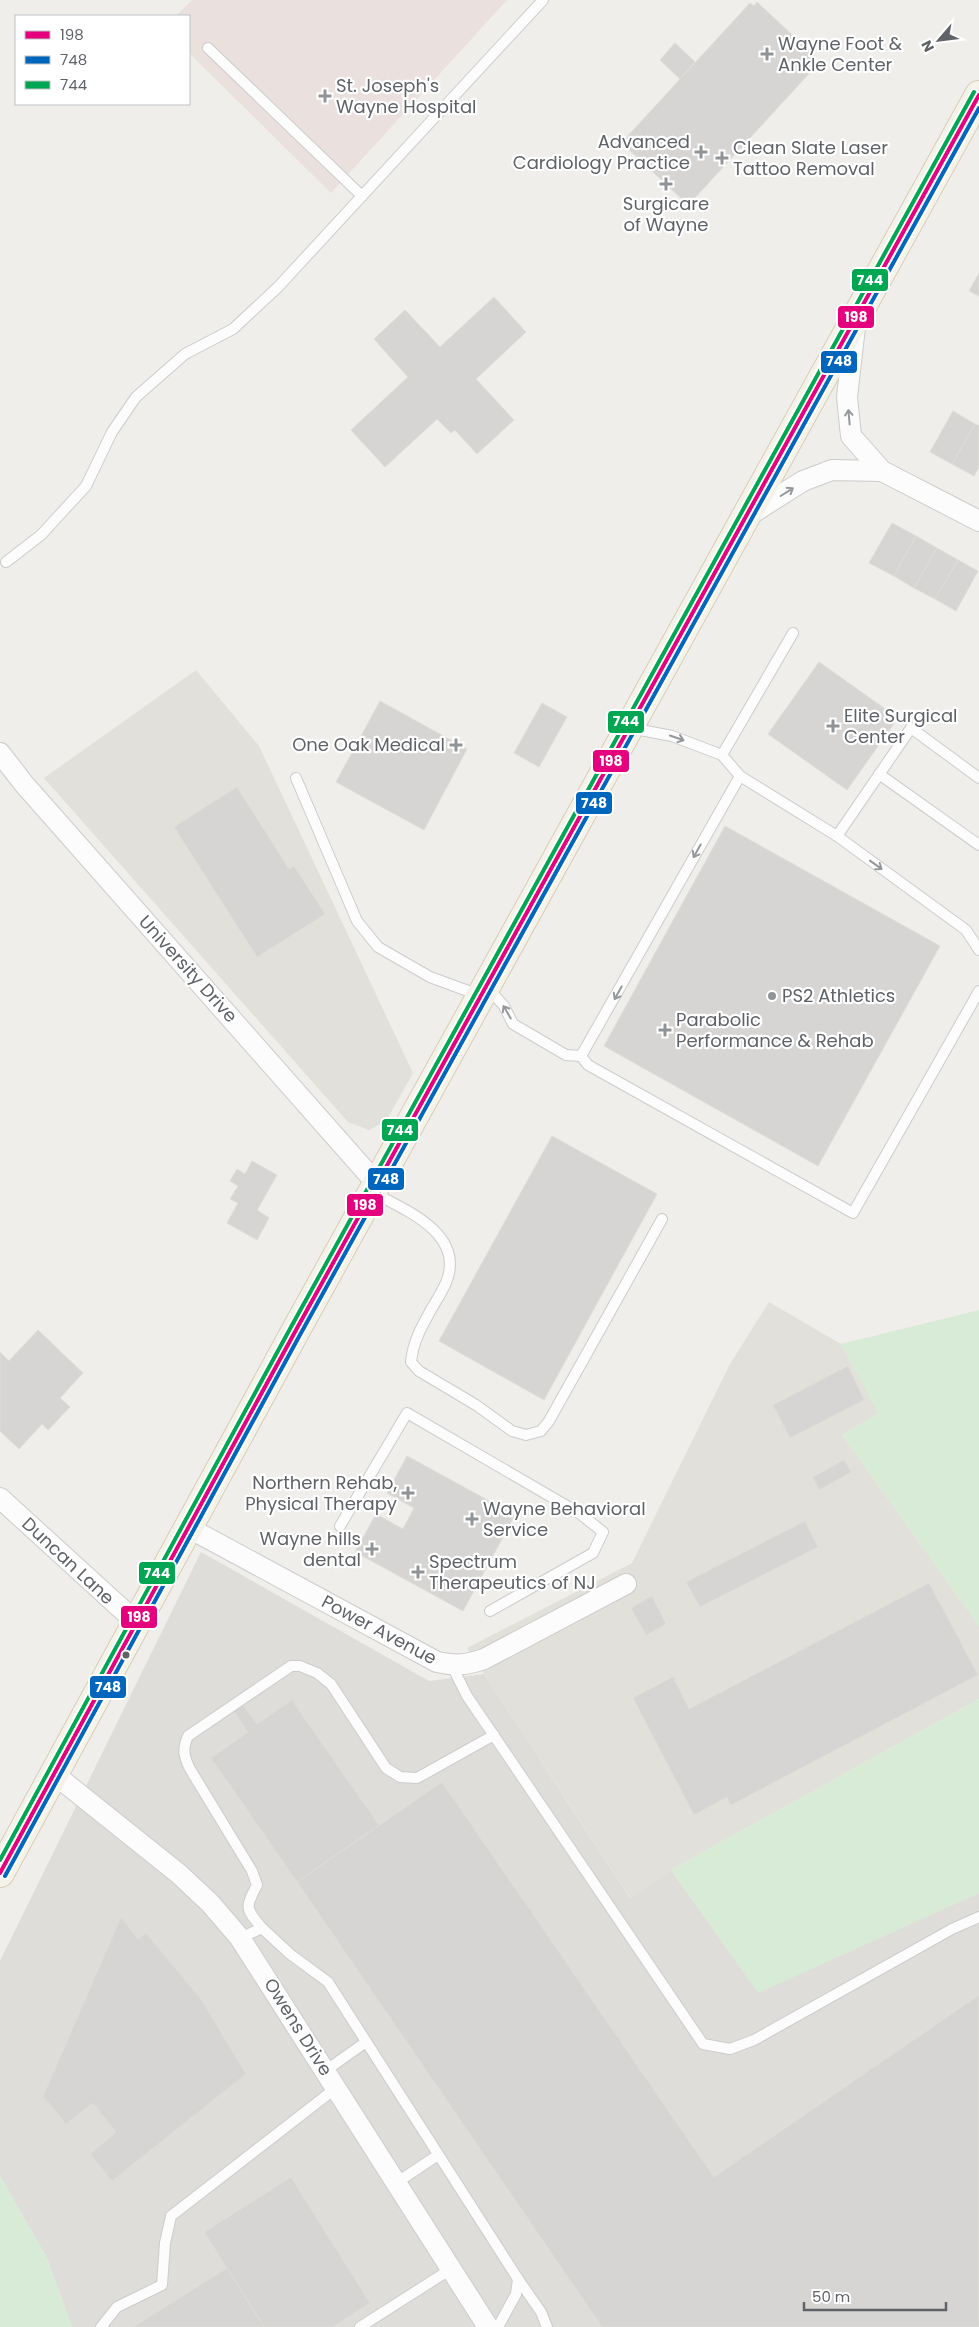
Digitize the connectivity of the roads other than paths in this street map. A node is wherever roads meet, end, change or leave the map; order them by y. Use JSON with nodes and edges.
{"nodes":[{"id":1,"x":543,"y":0,"type":"edge"},
{"id":2,"x":208,"y":48,"type":"dead end"},
{"id":3,"x":979,"y":94,"type":"edge"},
{"id":4,"x":362,"y":196,"type":"junction"},
{"id":5,"x":856,"y":318,"type":"junction"},
{"id":6,"x":882,"y":471,"type":"junction"},
{"id":7,"x":745,"y":518,"type":"junction"},
{"id":8,"x":979,"y":521,"type":"edge"},
{"id":9,"x":6,"y":562,"type":"dead end"},
{"id":10,"x":793,"y":633,"type":"dead end"},
{"id":11,"x":629,"y":728,"type":"junction"},
{"id":12,"x":0,"y":753,"type":"edge"},
{"id":13,"x":722,"y":755,"type":"junction"},
{"id":14,"x":879,"y":774,"type":"junction"},
{"id":15,"x":740,"y":776,"type":"junction"},
{"id":16,"x":296,"y":778,"type":"dead end"},
{"id":17,"x":979,"y":778,"type":"edge"},
{"id":18,"x":837,"y":836,"type":"junction"},
{"id":19,"x":979,"y":845,"type":"edge"},
{"id":20,"x":979,"y":950,"type":"edge"},
{"id":21,"x":483,"y":991,"type":"junction"},
{"id":22,"x":979,"y":991,"type":"edge"},
{"id":23,"x":580,"y":1056,"type":"junction"},
{"id":24,"x":375,"y":1188,"type":"junction"},
{"id":25,"x":662,"y":1220,"type":"dead end"},
{"id":26,"x":0,"y":1498,"type":"edge"},
{"id":27,"x":340,"y":1526,"type":"dead end"},
{"id":28,"x":189,"y":1528,"type":"junction"},
{"id":29,"x":626,"y":1584,"type":"dead end"},
{"id":30,"x":490,"y":1611,"type":"dead end"},
{"id":31,"x":137,"y":1623,"type":"junction"},
{"id":32,"x":452,"y":1666,"type":"junction"},
{"id":33,"x":494,"y":1735,"type":"junction"},
{"id":34,"x":54,"y":1774,"type":"junction"},
{"id":35,"x":0,"y":1873,"type":"edge"},
{"id":36,"x":979,"y":1917,"type":"edge"},
{"id":37,"x":262,"y":1928,"type":"junction"},
{"id":38,"x":240,"y":1938,"type":"junction"},
{"id":39,"x":366,"y":2042,"type":"junction"},
{"id":40,"x":325,"y":2071,"type":"junction"},
{"id":41,"x":336,"y":2088,"type":"junction"},
{"id":42,"x":438,"y":2155,"type":"junction"},
{"id":43,"x":396,"y":2183,"type":"junction"},
{"id":44,"x":451,"y":2270,"type":"junction"},
{"id":45,"x":518,"y":2279,"type":"junction"},
{"id":46,"x":101,"y":2327,"type":"edge"},
{"id":47,"x":360,"y":2327,"type":"edge"},
{"id":48,"x":488,"y":2327,"type":"edge"},
{"id":49,"x":498,"y":2327,"type":"edge"},
{"id":50,"x":548,"y":2327,"type":"edge"}],
"edges":[{"from":1,"to":4,"type":"lane"},
{"from":2,"to":4,"type":"lane"},
{"from":3,"to":5,"type":"main road"},
{"from":4,"to":9,"type":"lane"},
{"from":6,"to":5,"type":"street","one_way":true},
{"from":5,"to":7,"type":"main road"},
{"from":7,"to":6,"type":"street","one_way":true},
{"from":6,"to":8,"type":"street"},
{"from":7,"to":11,"type":"main road"},
{"from":10,"to":13,"type":"lane"},
{"from":11,"to":13,"type":"lane","one_way":true},
{"from":11,"to":21,"type":"main road"},
{"from":12,"to":24,"type":"street","name":"University Drive"},
{"from":13,"to":15,"type":"lane"},
{"from":14,"to":17,"type":"lane"},
{"from":14,"to":18,"type":"lane"},
{"from":14,"to":19,"type":"lane"},
{"from":15,"to":18,"type":"lane"},
{"from":15,"to":23,"type":"lane","one_way":true},
{"from":16,"to":21,"type":"lane"},
{"from":18,"to":20,"type":"lane","one_way":true},
{"from":23,"to":21,"type":"lane","one_way":true},
{"from":21,"to":24,"type":"main road"},
{"from":22,"to":23,"type":"lane"},
{"from":24,"to":25,"type":"lane"},
{"from":24,"to":28,"type":"main road"},
{"from":26,"to":31,"type":"street","name":"Duncan Lane"},
{"from":27,"to":30,"type":"lane"},
{"from":28,"to":31,"type":"main road"},
{"from":28,"to":32,"type":"street","name":"Power Avenue"},
{"from":29,"to":32,"type":"street","name":"Power Avenue"},
{"from":31,"to":34,"type":"main road"},
{"from":32,"to":33,"type":"lane"},
{"from":33,"to":36,"type":"lane"},
{"from":33,"to":37,"type":"lane"},
{"from":34,"to":35,"type":"main road"},
{"from":34,"to":38,"type":"street","name":"Owens Drive"},
{"from":37,"to":38,"type":"lane"},
{"from":37,"to":39,"type":"lane"},
{"from":38,"to":40,"type":"street","name":"Owens Drive"},
{"from":39,"to":40,"type":"lane"},
{"from":39,"to":42,"type":"lane"},
{"from":40,"to":41,"type":"street","name":"Owens Drive"},
{"from":41,"to":43,"type":"street","name":"Owens Drive"},
{"from":41,"to":46,"type":"lane"},
{"from":42,"to":43,"type":"lane"},
{"from":42,"to":45,"type":"lane"},
{"from":43,"to":44,"type":"street","name":"Owens Drive"},
{"from":44,"to":47,"type":"lane"},
{"from":44,"to":48,"type":"street","name":"Owens Drive"},
{"from":45,"to":49,"type":"lane"},
{"from":45,"to":50,"type":"lane"}]}
